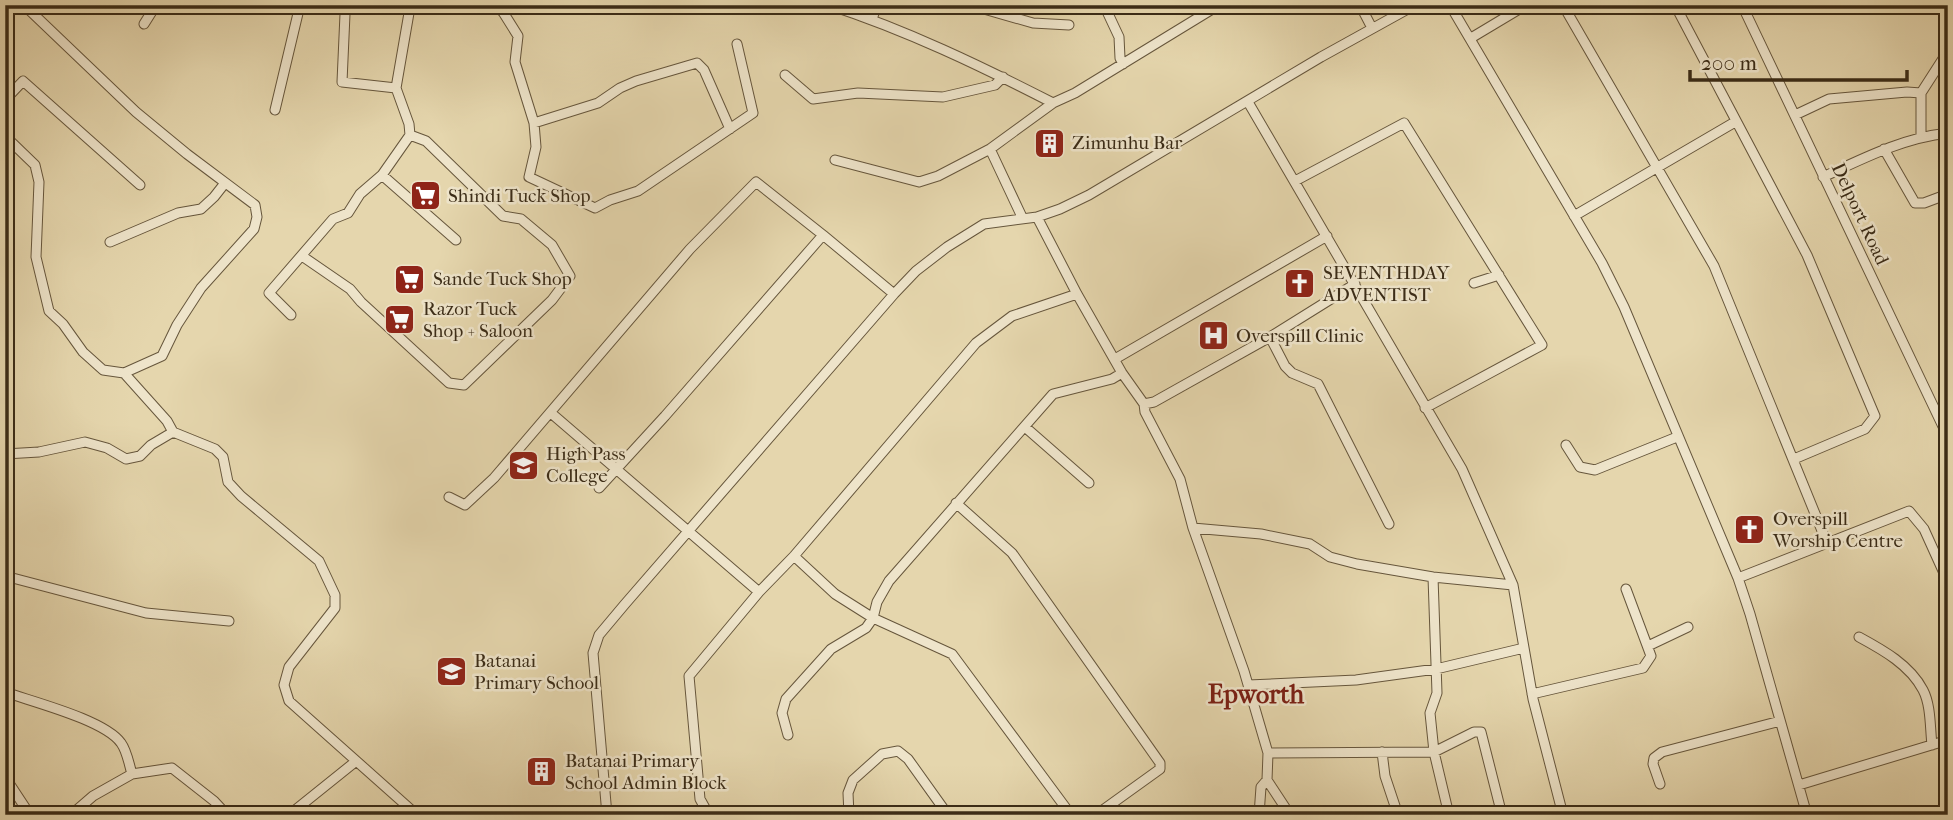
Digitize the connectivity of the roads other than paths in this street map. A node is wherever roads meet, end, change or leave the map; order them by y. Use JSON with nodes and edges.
{"nodes":[{"id":1,"x":24,"y":5,"type":"edge"},
{"id":2,"x":156,"y":5,"type":"edge"},
{"id":3,"x":300,"y":5,"type":"edge"},
{"id":4,"x":342,"y":5,"type":"edge"},
{"id":5,"x":414,"y":5,"type":"edge"},
{"id":6,"x":493,"y":5,"type":"edge"},
{"id":7,"x":829,"y":5,"type":"edge"},
{"id":8,"x":877,"y":5,"type":"edge"},
{"id":9,"x":970,"y":5,"type":"edge"},
{"id":10,"x":1104,"y":5,"type":"edge"},
{"id":11,"x":1219,"y":5,"type":"edge"},
{"id":12,"x":1360,"y":5,"type":"edge"},
{"id":13,"x":1415,"y":5,"type":"edge"},
{"id":14,"x":1450,"y":5,"type":"edge"},
{"id":15,"x":1526,"y":5,"type":"edge"},
{"id":16,"x":1563,"y":5,"type":"edge"},
{"id":17,"x":1675,"y":5,"type":"edge"},
{"id":18,"x":1742,"y":5,"type":"edge"},
{"id":19,"x":872,"y":19,"type":"junction"},
{"id":20,"x":144,"y":24,"type":"dead end"},
{"id":21,"x":1069,"y":25,"type":"dead end"},
{"id":22,"x":1371,"y":28,"type":"junction"},
{"id":23,"x":1471,"y":38,"type":"junction"},
{"id":24,"x":737,"y":44,"type":"dead end"},
{"id":25,"x":1947,"y":54,"type":"edge"},
{"id":26,"x":1124,"y":64,"type":"junction"},
{"id":27,"x":785,"y":75,"type":"dead end"},
{"id":28,"x":1003,"y":77,"type":"junction"},
{"id":29,"x":396,"y":88,"type":"junction"},
{"id":30,"x":1921,"y":93,"type":"junction"},
{"id":31,"x":5,"y":100,"type":"edge"},
{"id":32,"x":1248,"y":102,"type":"junction"},
{"id":33,"x":1053,"y":103,"type":"junction"},
{"id":34,"x":275,"y":110,"type":"dead end"},
{"id":35,"x":1795,"y":115,"type":"junction"},
{"id":36,"x":1735,"y":122,"type":"junction"},
{"id":37,"x":534,"y":123,"type":"junction"},
{"id":38,"x":730,"y":129,"type":"junction"},
{"id":39,"x":1948,"y":133,"type":"edge"},
{"id":40,"x":410,"y":135,"type":"junction"},
{"id":41,"x":5,"y":136,"type":"edge"},
{"id":42,"x":1921,"y":136,"type":"junction"},
{"id":43,"x":990,"y":149,"type":"junction"},
{"id":44,"x":1884,"y":149,"type":"junction"},
{"id":45,"x":835,"y":160,"type":"dead end"},
{"id":46,"x":1658,"y":167,"type":"junction"},
{"id":47,"x":382,"y":176,"type":"junction"},
{"id":48,"x":1823,"y":177,"type":"junction"},
{"id":49,"x":1295,"y":181,"type":"junction"},
{"id":50,"x":225,"y":183,"type":"junction"},
{"id":51,"x":140,"y":185,"type":"dead end"},
{"id":52,"x":1948,"y":194,"type":"edge"},
{"id":53,"x":1574,"y":216,"type":"junction"},
{"id":54,"x":1021,"y":217,"type":"junction"},
{"id":55,"x":1037,"y":217,"type":"junction"},
{"id":56,"x":823,"y":235,"type":"junction"},
{"id":57,"x":1327,"y":236,"type":"junction"},
{"id":58,"x":456,"y":240,"type":"dead end"},
{"id":59,"x":110,"y":242,"type":"dead end"},
{"id":60,"x":302,"y":256,"type":"junction"},
{"id":61,"x":1499,"y":275,"type":"junction"},
{"id":62,"x":1355,"y":284,"type":"junction"},
{"id":63,"x":1474,"y":284,"type":"dead end"},
{"id":64,"x":1077,"y":293,"type":"junction"},
{"id":65,"x":894,"y":294,"type":"junction"},
{"id":66,"x":291,"y":315,"type":"dead end"},
{"id":67,"x":1270,"y":337,"type":"junction"},
{"id":68,"x":1115,"y":359,"type":"junction"},
{"id":69,"x":124,"y":373,"type":"junction"},
{"id":70,"x":1122,"y":373,"type":"junction"},
{"id":71,"x":1144,"y":404,"type":"junction"},
{"id":72,"x":1425,"y":408,"type":"junction"},
{"id":73,"x":551,"y":413,"type":"junction"},
{"id":74,"x":1024,"y":427,"type":"junction"},
{"id":75,"x":173,"y":432,"type":"junction"},
{"id":76,"x":1677,"y":437,"type":"junction"},
{"id":77,"x":1948,"y":437,"type":"edge"},
{"id":78,"x":1566,"y":445,"type":"dead end"},
{"id":79,"x":5,"y":454,"type":"edge"},
{"id":80,"x":1794,"y":459,"type":"junction"},
{"id":81,"x":617,"y":467,"type":"junction"},
{"id":82,"x":1088,"y":483,"type":"dead end"},
{"id":83,"x":598,"y":488,"type":"dead end"},
{"id":84,"x":449,"y":497,"type":"dead end"},
{"id":85,"x":956,"y":503,"type":"junction"},
{"id":86,"x":1389,"y":524,"type":"dead end"},
{"id":87,"x":1193,"y":528,"type":"junction"},
{"id":88,"x":687,"y":531,"type":"junction"},
{"id":89,"x":1827,"y":543,"type":"junction"},
{"id":90,"x":794,"y":556,"type":"junction"},
{"id":91,"x":5,"y":576,"type":"edge"},
{"id":92,"x":1433,"y":577,"type":"junction"},
{"id":93,"x":1738,"y":578,"type":"junction"},
{"id":94,"x":1948,"y":582,"type":"edge"},
{"id":95,"x":1513,"y":585,"type":"junction"},
{"id":96,"x":1626,"y":589,"type":"dead end"},
{"id":97,"x":759,"y":592,"type":"junction"},
{"id":98,"x":873,"y":618,"type":"junction"},
{"id":99,"x":229,"y":621,"type":"dead end"},
{"id":100,"x":1688,"y":627,"type":"dead end"},
{"id":101,"x":1859,"y":637,"type":"dead end"},
{"id":102,"x":1648,"y":646,"type":"junction"},
{"id":103,"x":1524,"y":648,"type":"junction"},
{"id":104,"x":1436,"y":669,"type":"junction"},
{"id":105,"x":1248,"y":685,"type":"junction"},
{"id":106,"x":5,"y":692,"type":"edge"},
{"id":107,"x":1532,"y":694,"type":"junction"},
{"id":108,"x":1780,"y":721,"type":"junction"},
{"id":109,"x":788,"y":735,"type":"dead end"},
{"id":110,"x":1948,"y":740,"type":"edge"},
{"id":111,"x":1932,"y":745,"type":"junction"},
{"id":112,"x":1382,"y":752,"type":"junction"},
{"id":113,"x":1434,"y":752,"type":"junction"},
{"id":114,"x":1268,"y":753,"type":"junction"},
{"id":115,"x":355,"y":762,"type":"junction"},
{"id":116,"x":132,"y":774,"type":"junction"},
{"id":117,"x":5,"y":777,"type":"edge"},
{"id":118,"x":1267,"y":780,"type":"junction"},
{"id":119,"x":1660,"y":784,"type":"dead end"},
{"id":120,"x":1799,"y":785,"type":"junction"},
{"id":121,"x":30,"y":815,"type":"edge"},
{"id":122,"x":71,"y":815,"type":"edge"},
{"id":123,"x":227,"y":815,"type":"edge"},
{"id":124,"x":289,"y":815,"type":"edge"},
{"id":125,"x":417,"y":815,"type":"edge"},
{"id":126,"x":607,"y":815,"type":"edge"},
{"id":127,"x":714,"y":815,"type":"edge"},
{"id":128,"x":849,"y":815,"type":"edge"},
{"id":129,"x":948,"y":815,"type":"edge"},
{"id":130,"x":1071,"y":815,"type":"edge"},
{"id":131,"x":1096,"y":815,"type":"edge"},
{"id":132,"x":1259,"y":815,"type":"edge"},
{"id":133,"x":1290,"y":815,"type":"edge"},
{"id":134,"x":1398,"y":815,"type":"edge"},
{"id":135,"x":1449,"y":815,"type":"edge"},
{"id":136,"x":1502,"y":815,"type":"edge"},
{"id":137,"x":1563,"y":815,"type":"edge"},
{"id":138,"x":1807,"y":815,"type":"edge"}],
"edges":[{"from":1,"to":50,"type":"street"},
{"from":2,"to":20,"type":"street"},
{"from":3,"to":34,"type":"street"},
{"from":4,"to":29,"type":"street"},
{"from":5,"to":29,"type":"street"},
{"from":6,"to":37,"type":"street"},
{"from":7,"to":19,"type":"street"},
{"from":8,"to":19,"type":"street"},
{"from":9,"to":21,"type":"street"},
{"from":10,"to":26,"type":"street"},
{"from":11,"to":26,"type":"street"},
{"from":12,"to":22,"type":"street"},
{"from":13,"to":22,"type":"street"},
{"from":14,"to":23,"type":"street"},
{"from":15,"to":23,"type":"street"},
{"from":16,"to":46,"type":"street"},
{"from":17,"to":36,"type":"street"},
{"from":18,"to":35,"type":"street","name":"Delport Road"},
{"from":19,"to":28,"type":"street"},
{"from":22,"to":32,"type":"street"},
{"from":23,"to":53,"type":"street"},
{"from":24,"to":38,"type":"street"},
{"from":25,"to":30,"type":"street"},
{"from":26,"to":33,"type":"street"},
{"from":27,"to":28,"type":"street"},
{"from":28,"to":33,"type":"street"},
{"from":29,"to":40,"type":"street"},
{"from":30,"to":35,"type":"street"},
{"from":30,"to":42,"type":"street"},
{"from":31,"to":51,"type":"street"},
{"from":32,"to":49,"type":"street"},
{"from":32,"to":55,"type":"street"},
{"from":33,"to":43,"type":"street"},
{"from":35,"to":48,"type":"street","name":"Delport Road"},
{"from":36,"to":46,"type":"street"},
{"from":36,"to":80,"type":"street"},
{"from":37,"to":38,"type":"street"},
{"from":37,"to":38,"type":"street"},
{"from":39,"to":42,"type":"street"},
{"from":40,"to":47,"type":"street"},
{"from":40,"to":60,"type":"street"},
{"from":41,"to":69,"type":"street"},
{"from":42,"to":44,"type":"street"},
{"from":43,"to":45,"type":"street"},
{"from":43,"to":54,"type":"street"},
{"from":44,"to":48,"type":"street"},
{"from":44,"to":52,"type":"street"},
{"from":46,"to":53,"type":"street"},
{"from":46,"to":80,"type":"street"},
{"from":47,"to":58,"type":"street"},
{"from":47,"to":60,"type":"street"},
{"from":48,"to":77,"type":"street","name":"Delport Road"},
{"from":49,"to":57,"type":"street"},
{"from":49,"to":61,"type":"street"},
{"from":50,"to":59,"type":"street"},
{"from":50,"to":69,"type":"street"},
{"from":53,"to":76,"type":"street"},
{"from":54,"to":55,"type":"street"},
{"from":54,"to":65,"type":"street"},
{"from":55,"to":64,"type":"street"},
{"from":56,"to":65,"type":"street"},
{"from":56,"to":73,"type":"street"},
{"from":56,"to":81,"type":"street"},
{"from":57,"to":62,"type":"street"},
{"from":57,"to":68,"type":"street"},
{"from":60,"to":66,"type":"street"},
{"from":61,"to":63,"type":"street"},
{"from":61,"to":72,"type":"street"},
{"from":62,"to":67,"type":"street"},
{"from":62,"to":72,"type":"street"},
{"from":64,"to":68,"type":"street"},
{"from":64,"to":90,"type":"street"},
{"from":65,"to":88,"type":"street"},
{"from":67,"to":71,"type":"street"},
{"from":67,"to":86,"type":"street"},
{"from":68,"to":70,"type":"street"},
{"from":69,"to":75,"type":"street"},
{"from":70,"to":71,"type":"street"},
{"from":70,"to":74,"type":"street"},
{"from":71,"to":87,"type":"street"},
{"from":72,"to":95,"type":"street"},
{"from":73,"to":81,"type":"street"},
{"from":73,"to":84,"type":"street"},
{"from":74,"to":82,"type":"street"},
{"from":74,"to":85,"type":"street"},
{"from":75,"to":79,"type":"street"},
{"from":75,"to":115,"type":"street"},
{"from":76,"to":78,"type":"street"},
{"from":76,"to":93,"type":"street"},
{"from":80,"to":89,"type":"street"},
{"from":81,"to":83,"type":"street"},
{"from":81,"to":88,"type":"street"},
{"from":85,"to":98,"type":"street"},
{"from":85,"to":131,"type":"street"},
{"from":87,"to":92,"type":"street"},
{"from":87,"to":105,"type":"street"},
{"from":88,"to":97,"type":"street"},
{"from":88,"to":126,"type":"street"},
{"from":89,"to":93,"type":"street"},
{"from":89,"to":94,"type":"street"},
{"from":90,"to":97,"type":"street"},
{"from":90,"to":98,"type":"street"},
{"from":91,"to":99,"type":"street"},
{"from":92,"to":95,"type":"street"},
{"from":92,"to":104,"type":"street"},
{"from":93,"to":108,"type":"street"},
{"from":95,"to":103,"type":"street"},
{"from":96,"to":102,"type":"street"},
{"from":97,"to":127,"type":"street"},
{"from":98,"to":109,"type":"street"},
{"from":98,"to":130,"type":"street"},
{"from":100,"to":102,"type":"street"},
{"from":101,"to":111,"type":"street"},
{"from":102,"to":107,"type":"street"},
{"from":103,"to":104,"type":"street"},
{"from":103,"to":107,"type":"street"},
{"from":104,"to":105,"type":"street"},
{"from":104,"to":113,"type":"street"},
{"from":105,"to":114,"type":"street"},
{"from":106,"to":116,"type":"street"},
{"from":107,"to":137,"type":"street"},
{"from":108,"to":119,"type":"street"},
{"from":108,"to":120,"type":"street"},
{"from":110,"to":111,"type":"street"},
{"from":111,"to":120,"type":"street"},
{"from":112,"to":113,"type":"street"},
{"from":112,"to":114,"type":"street"},
{"from":112,"to":134,"type":"street"},
{"from":113,"to":135,"type":"street"},
{"from":113,"to":136,"type":"street"},
{"from":114,"to":118,"type":"street"},
{"from":115,"to":124,"type":"street"},
{"from":115,"to":125,"type":"street"},
{"from":116,"to":122,"type":"street"},
{"from":116,"to":123,"type":"street"},
{"from":117,"to":121,"type":"street"},
{"from":118,"to":132,"type":"street"},
{"from":118,"to":133,"type":"street"},
{"from":120,"to":138,"type":"street"},
{"from":128,"to":129,"type":"street"}]}
